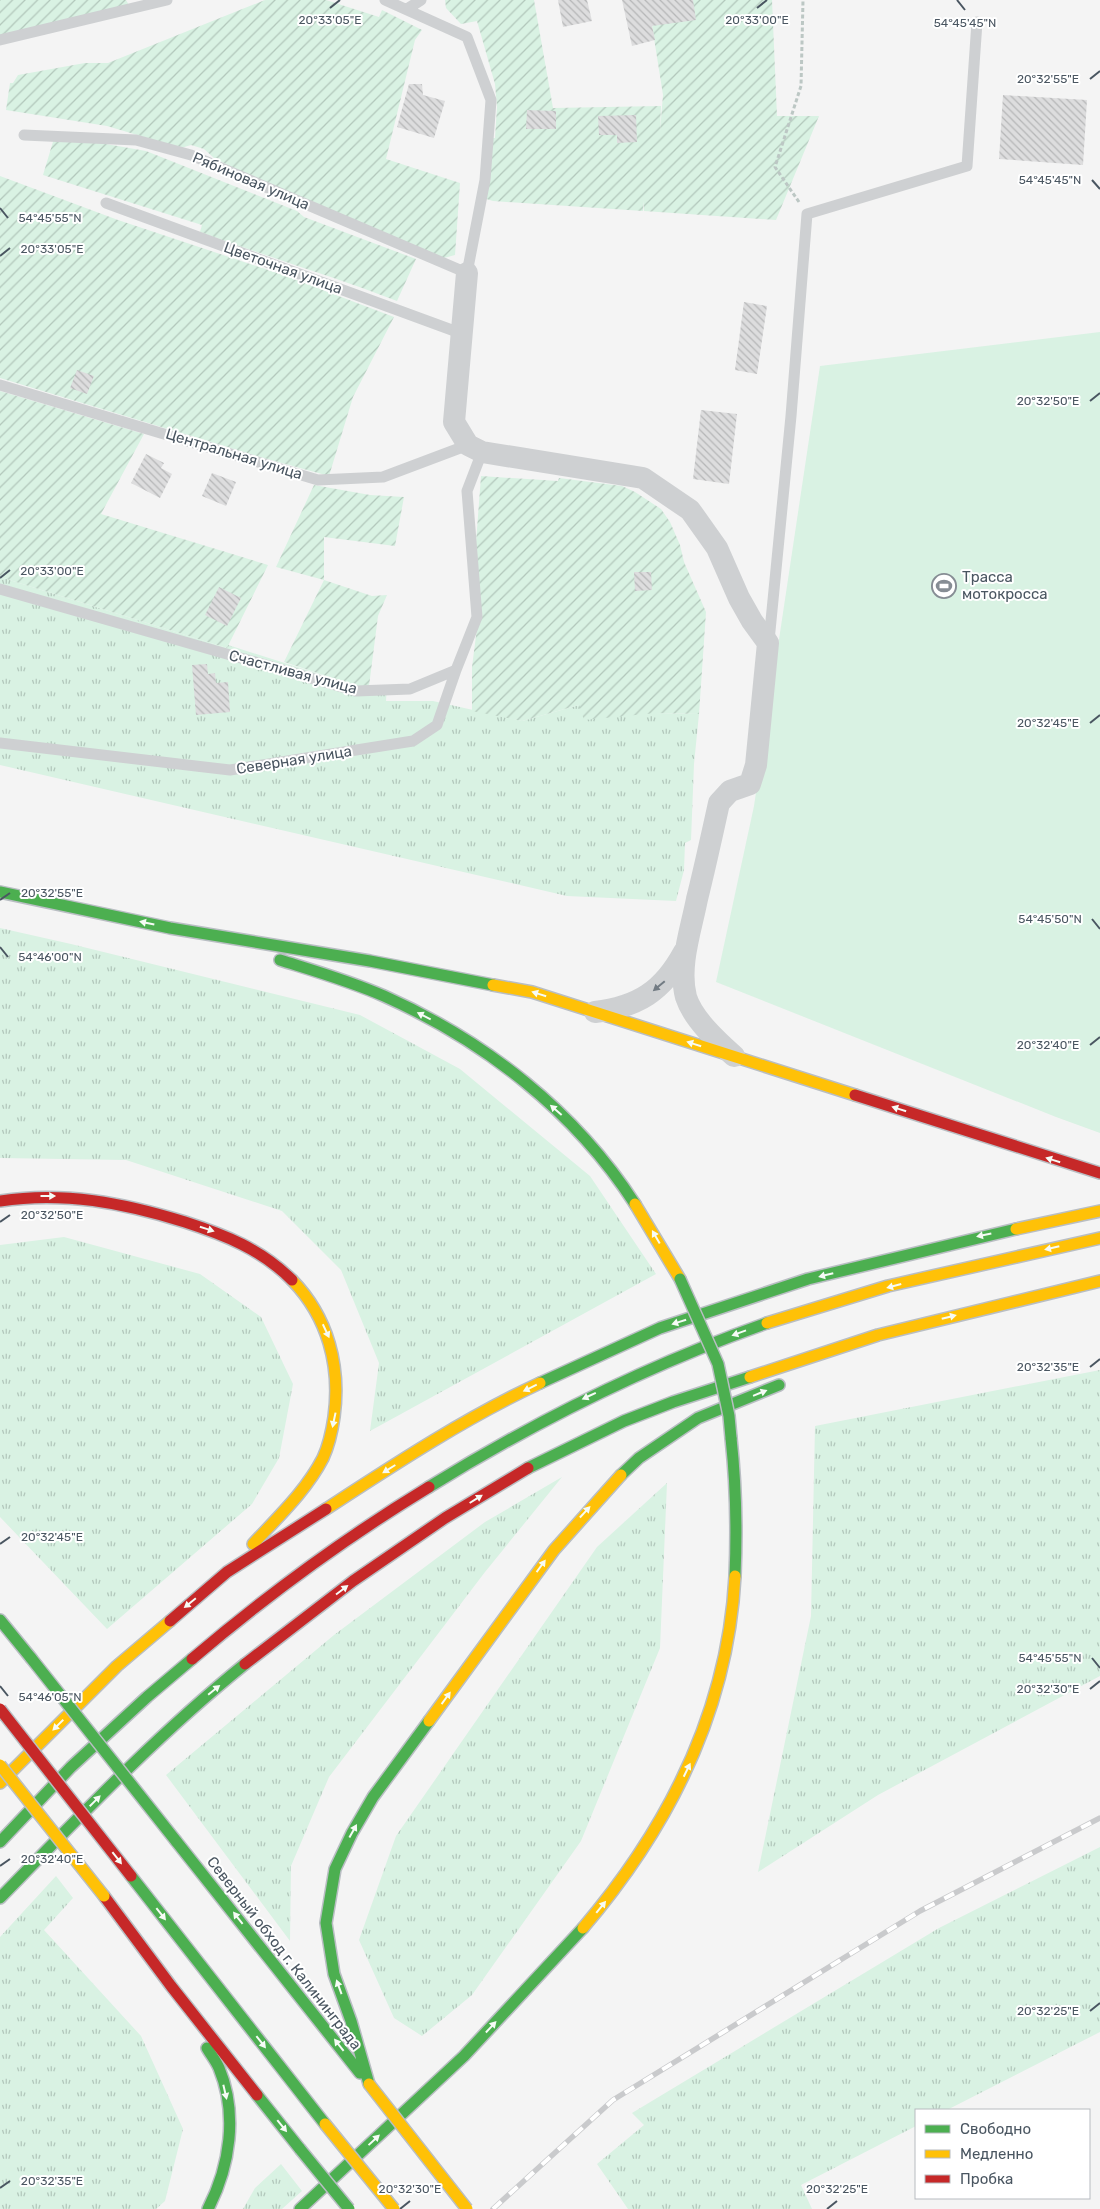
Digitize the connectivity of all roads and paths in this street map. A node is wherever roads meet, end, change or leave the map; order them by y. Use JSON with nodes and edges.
{"nodes":[{"id":1,"x":167,"y":0,"type":"edge"},
{"id":2,"x":385,"y":0,"type":"edge"},
{"id":3,"x":421,"y":0,"type":"edge"},
{"id":4,"x":803,"y":0,"type":"edge"},
{"id":5,"x":407,"y":8,"type":"junction"},
{"id":6,"x":977,"y":22,"type":"dead end"},
{"id":7,"x":0,"y":40,"type":"edge"},
{"id":8,"x":24,"y":135,"type":"dead end"},
{"id":9,"x":106,"y":203,"type":"dead end"},
{"id":10,"x":807,"y":214,"type":"junction"},
{"id":11,"x":467,"y":273,"type":"junction"},
{"id":12,"x":460,"y":333,"type":"junction"},
{"id":13,"x":0,"y":385,"type":"edge"},
{"id":14,"x":475,"y":448,"type":"junction"},
{"id":15,"x":0,"y":589,"type":"edge"},
{"id":16,"x":768,"y":643,"type":"junction"},
{"id":17,"x":456,"y":670,"type":"junction"},
{"id":18,"x":0,"y":743,"type":"edge"},
{"id":19,"x":0,"y":892,"type":"edge"},
{"id":20,"x":195,"y":932,"type":"junction"},
{"id":21,"x":687,"y":947,"type":"junction"},
{"id":22,"x":594,"y":1012,"type":"junction"},
{"id":23,"x":735,"y":1056,"type":"junction"},
{"id":24,"x":1100,"y":1174,"type":"edge"},
{"id":25,"x":0,"y":1201,"type":"edge"},
{"id":26,"x":1100,"y":1210,"type":"edge"},
{"id":27,"x":1100,"y":1238,"type":"edge"},
{"id":28,"x":1100,"y":1281,"type":"edge"},
{"id":29,"x":878,"y":1336,"type":"junction"},
{"id":30,"x":828,"y":1364,"type":"dead end"},
{"id":31,"x":793,"y":1379,"type":"dead end"},
{"id":32,"x":227,"y":1572,"type":"junction"},
{"id":33,"x":0,"y":1613,"type":"edge"},
{"id":34,"x":0,"y":1620,"type":"edge"},
{"id":35,"x":18,"y":1642,"type":"junction"},
{"id":36,"x":0,"y":1709,"type":"edge"},
{"id":37,"x":0,"y":1765,"type":"edge"},
{"id":38,"x":0,"y":1783,"type":"edge"},
{"id":39,"x":0,"y":1842,"type":"edge"},
{"id":40,"x":0,"y":1898,"type":"edge"},
{"id":41,"x":172,"y":1986,"type":"junction"},
{"id":42,"x":369,"y":2084,"type":"junction"},
{"id":43,"x":208,"y":2209,"type":"edge"},
{"id":44,"x":300,"y":2209,"type":"edge"},
{"id":45,"x":349,"y":2209,"type":"edge"},
{"id":46,"x":394,"y":2209,"type":"edge"},
{"id":47,"x":467,"y":2209,"type":"edge"}],
"edges":[{"from":1,"to":7,"type":"lane"},
{"from":2,"to":5,"type":"lane"},
{"from":3,"to":5,"type":"lane"},
{"from":4,"to":10,"type":"path"},
{"from":5,"to":11,"type":"lane"},
{"from":6,"to":10,"type":"lane"},
{"from":8,"to":11,"type":"lane","name":"Рябиновая улица"},
{"from":9,"to":12,"type":"lane","name":"Цветочная улица"},
{"from":10,"to":16,"type":"lane"},
{"from":11,"to":12,"type":"street"},
{"from":12,"to":14,"type":"street"},
{"from":13,"to":14,"type":"lane","name":"Центральная улица"},
{"from":14,"to":16,"type":"street"},
{"from":14,"to":17,"type":"lane"},
{"from":15,"to":17,"type":"lane","name":"Счастливая улица"},
{"from":16,"to":21,"type":"street"},
{"from":17,"to":18,"type":"lane","name":"Северная улица"},
{"from":20,"to":19,"type":"highway","one_way":true},
{"from":22,"to":20,"type":"highway","one_way":true},
{"from":44,"to":20,"type":"highway","one_way":true,"bridge":true},
{"from":21,"to":22,"type":"street","one_way":true},
{"from":21,"to":23,"type":"street"},
{"from":23,"to":22,"type":"highway","one_way":true},
{"from":24,"to":23,"type":"highway","one_way":true},
{"from":25,"to":32,"type":"highway","one_way":true},
{"from":26,"to":32,"type":"highway","one_way":true},
{"from":27,"to":39,"type":"highway","one_way":true},
{"from":29,"to":28,"type":"highway","one_way":true},
{"from":29,"to":30,"type":"highway"},
{"from":40,"to":29,"type":"highway","one_way":true},
{"from":42,"to":31,"type":"highway","one_way":true},
{"from":32,"to":38,"type":"highway","one_way":true},
{"from":33,"to":35,"type":"highway"},
{"from":34,"to":35,"type":"highway"},
{"from":42,"to":35,"type":"highway","name":"Северный обход г. Калининграда","one_way":true,"bridge":true},
{"from":36,"to":46,"type":"highway","one_way":true,"bridge":true},
{"from":37,"to":41,"type":"highway","bridge":true},
{"from":41,"to":43,"type":"highway","one_way":true},
{"from":41,"to":45,"type":"highway","one_way":true,"bridge":true},
{"from":42,"to":47,"type":"highway","name":"Северный обход г. Калининграда","bridge":true}]}
